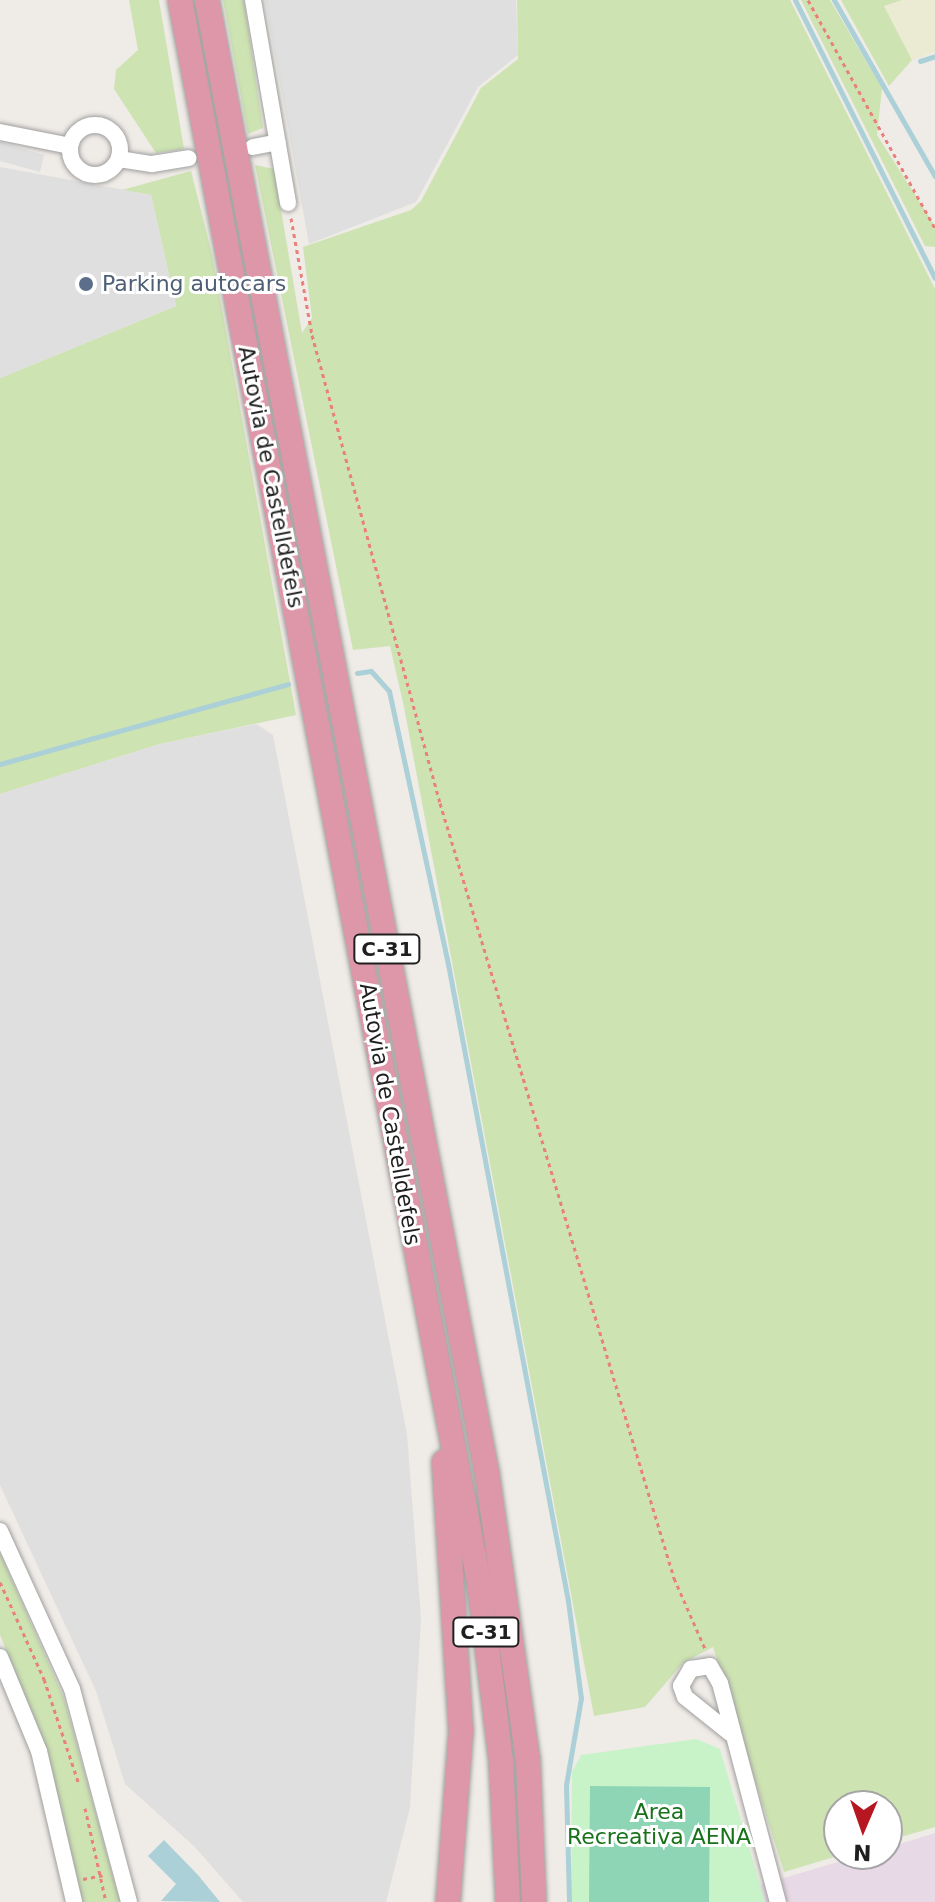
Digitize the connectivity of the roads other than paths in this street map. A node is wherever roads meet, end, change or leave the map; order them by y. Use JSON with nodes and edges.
{"nodes":[{"id":1,"x":180,"y":0,"type":"edge"},
{"id":2,"x":207,"y":0,"type":"edge"},
{"id":3,"x":253,"y":0,"type":"edge"},
{"id":4,"x":0,"y":132,"type":"edge"},
{"id":5,"x":278,"y":142,"type":"junction"},
{"id":6,"x":70,"y":146,"type":"junction"},
{"id":7,"x":253,"y":147,"type":"dead end"},
{"id":8,"x":189,"y":158,"type":"dead end"},
{"id":9,"x":119,"y":159,"type":"junction"},
{"id":10,"x":288,"y":203,"type":"road end"},
{"id":11,"x":437,"y":1366,"type":"junction"},
{"id":12,"x":0,"y":1531,"type":"edge"},
{"id":13,"x":0,"y":1657,"type":"edge"},
{"id":14,"x":730,"y":1733,"type":"junction"},
{"id":15,"x":776,"y":1894,"type":"edge"},
{"id":16,"x":74,"y":1902,"type":"edge"},
{"id":17,"x":129,"y":1902,"type":"edge"},
{"id":18,"x":448,"y":1902,"type":"edge"},
{"id":19,"x":508,"y":1902,"type":"edge"},
{"id":20,"x":534,"y":1902,"type":"edge"}],
"edges":[{"from":1,"to":11,"type":"highway","name":"Autovia de Castelldefels","number":"C-31"},
{"from":2,"to":20,"type":"highway","name":"Autovia de Castelldefels","number":"C-31"},
{"from":3,"to":5,"type":"street"},
{"from":4,"to":6,"type":"street"},
{"from":5,"to":7,"type":"street"},
{"from":5,"to":10,"type":"street"},
{"from":6,"to":9,"type":"street"},
{"from":6,"to":9,"type":"street"},
{"from":8,"to":9,"type":"street"},
{"from":11,"to":18,"type":"highway"},
{"from":11,"to":19,"type":"highway","name":"Autovia de Castelldefels","number":"C-31"},
{"from":12,"to":17,"type":"street"},
{"from":13,"to":16,"type":"street"},
{"from":14,"to":14,"type":"street"},
{"from":14,"to":15,"type":"street"}]}
